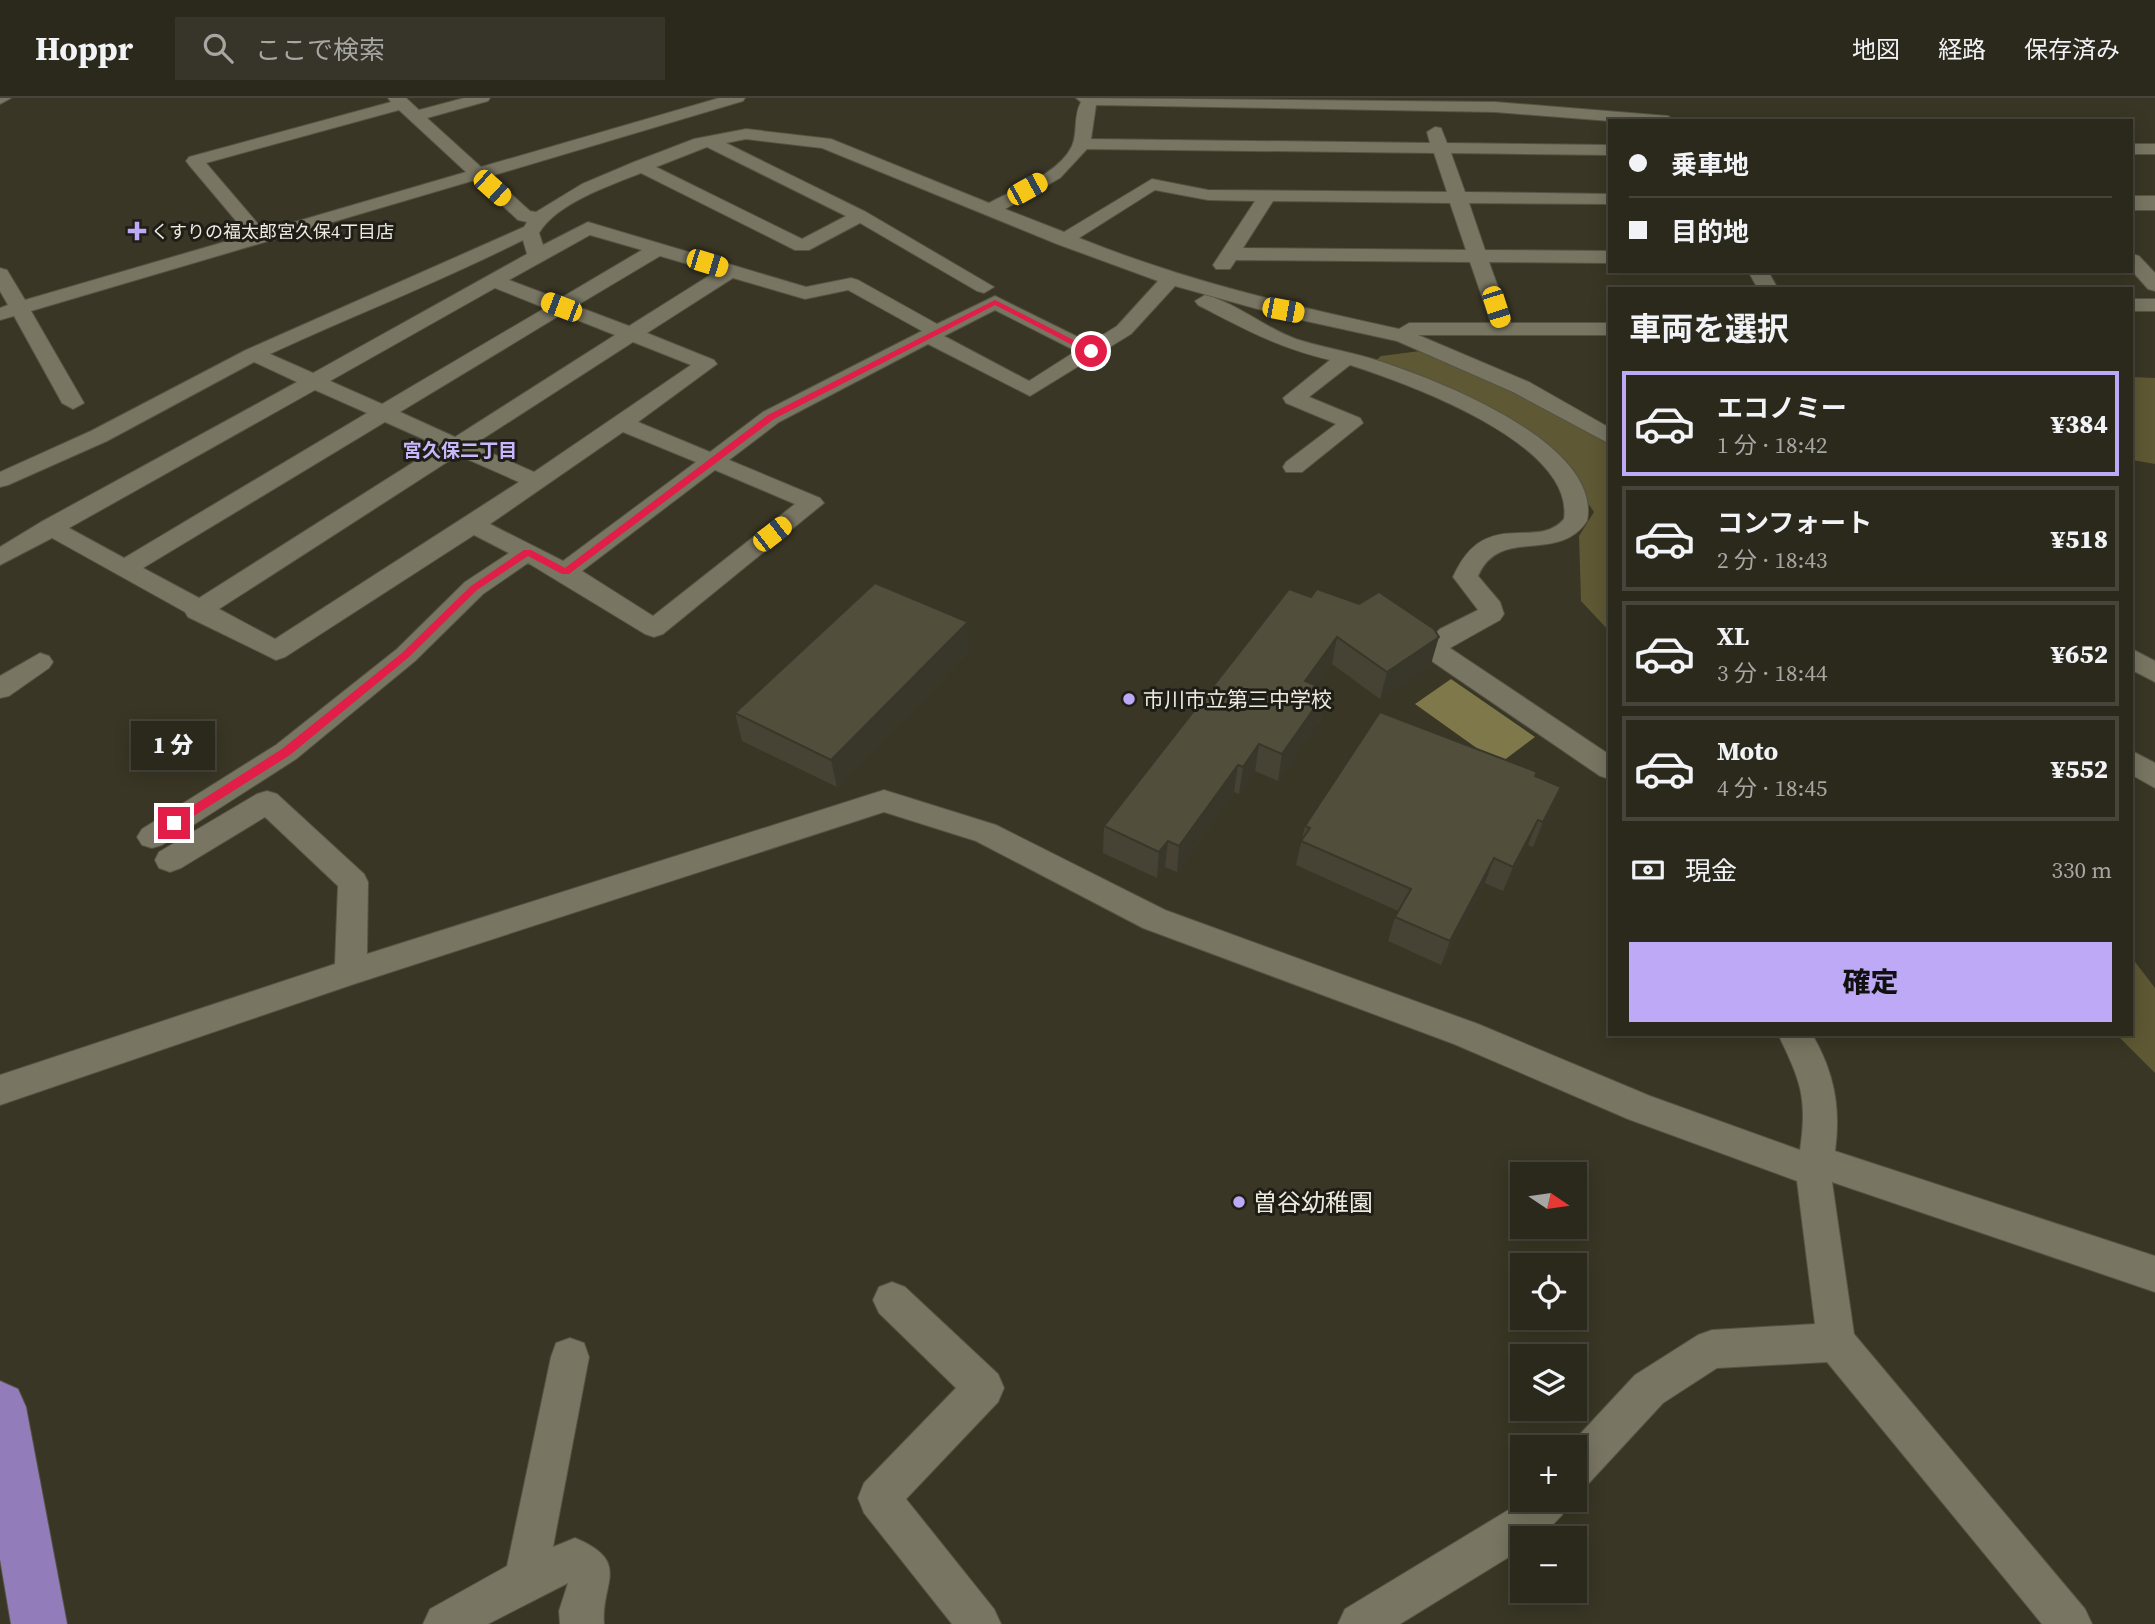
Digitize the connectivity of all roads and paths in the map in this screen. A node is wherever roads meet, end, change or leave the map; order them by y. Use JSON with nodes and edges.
{"nodes":[{"id":1,"x":482,"y":98,"type":"edge"},
{"id":2,"x":737,"y":98,"type":"edge"},
{"id":3,"x":751,"y":98,"type":"edge"},
{"id":4,"x":1087,"y":99,"type":"edge"},
{"id":5,"x":1426,"y":105,"type":"junction"},
{"id":6,"x":405,"y":106,"type":"edge"},
{"id":7,"x":1673,"y":117,"type":"edge"},
{"id":8,"x":746,"y":134,"type":"junction"},
{"id":9,"x":709,"y":141,"type":"junction"},
{"id":10,"x":1081,"y":144,"type":"junction"},
{"id":11,"x":1441,"y":148,"type":"junction"},
{"id":12,"x":2133,"y":149,"type":"edge"},
{"id":13,"x":2155,"y":149,"type":"edge"},
{"id":14,"x":1608,"y":150,"type":"edge"},
{"id":15,"x":1203,"y":159,"type":"junction"},
{"id":16,"x":640,"y":166,"type":"junction"},
{"id":17,"x":476,"y":173,"type":"junction"},
{"id":18,"x":1205,"y":195,"type":"junction"},
{"id":19,"x":1267,"y":197,"type":"junction"},
{"id":20,"x":1459,"y":199,"type":"junction"},
{"id":21,"x":1608,"y":199,"type":"edge"},
{"id":22,"x":2133,"y":202,"type":"edge"},
{"id":23,"x":2155,"y":203,"type":"edge"},
{"id":24,"x":989,"y":210,"type":"junction"},
{"id":25,"x":860,"y":216,"type":"junction"},
{"id":26,"x":534,"y":225,"type":"junction"},
{"id":27,"x":260,"y":238,"type":"junction"},
{"id":28,"x":1064,"y":240,"type":"junction"},
{"id":29,"x":659,"y":248,"type":"junction"},
{"id":30,"x":1231,"y":254,"type":"junction"},
{"id":31,"x":537,"y":256,"type":"junction"},
{"id":32,"x":1479,"y":256,"type":"junction"},
{"id":33,"x":1608,"y":257,"type":"edge"},
{"id":34,"x":2133,"y":261,"type":"edge"},
{"id":35,"x":2133,"y":262,"type":"edge"},
{"id":36,"x":2155,"y":262,"type":"edge"},
{"id":37,"x":730,"y":271,"type":"junction"},
{"id":38,"x":0,"y":274,"type":"edge"},
{"id":39,"x":492,"y":280,"type":"junction"},
{"id":40,"x":1170,"y":280,"type":"junction"},
{"id":41,"x":2155,"y":285,"type":"edge"},
{"id":42,"x":984,"y":287,"type":"dead end"},
{"id":43,"x":1205,"y":287,"type":"junction"},
{"id":44,"x":2133,"y":305,"type":"edge"},
{"id":45,"x":2155,"y":305,"type":"edge"},
{"id":46,"x":561,"y":307,"type":"junction"},
{"id":47,"x":10,"y":311,"type":"edge"},
{"id":48,"x":1503,"y":329,"type":"junction"},
{"id":49,"x":1608,"y":329,"type":"edge"},
{"id":50,"x":932,"y":333,"type":"junction"},
{"id":51,"x":631,"y":335,"type":"junction"},
{"id":52,"x":1403,"y":336,"type":"junction"},
{"id":53,"x":1091,"y":351,"type":"junction"},
{"id":54,"x":253,"y":354,"type":"junction"},
{"id":55,"x":1346,"y":358,"type":"junction"},
{"id":56,"x":310,"y":382,"type":"junction"},
{"id":57,"x":73,"y":403,"type":"dead end"},
{"id":58,"x":382,"y":414,"type":"junction"},
{"id":59,"x":622,"y":423,"type":"junction"},
{"id":60,"x":1608,"y":436,"type":"edge"},
{"id":61,"x":457,"y":447,"type":"junction"},
{"id":62,"x":714,"y":461,"type":"junction"},
{"id":63,"x":1294,"y":467,"type":"dead end"},
{"id":64,"x":0,"y":480,"type":"edge"},
{"id":65,"x":535,"y":481,"type":"junction"},
{"id":66,"x":473,"y":525,"type":"junction"},
{"id":67,"x":49,"y":527,"type":"junction"},
{"id":68,"x":527,"y":552,"type":"junction"},
{"id":69,"x":0,"y":557,"type":"edge"},
{"id":70,"x":123,"y":569,"type":"junction"},
{"id":71,"x":565,"y":572,"type":"junction"},
{"id":72,"x":197,"y":611,"type":"junction"},
{"id":73,"x":2133,"y":659,"type":"edge"},
{"id":74,"x":40,"y":662,"type":"dead end"},
{"id":75,"x":2155,"y":673,"type":"edge"},
{"id":76,"x":0,"y":689,"type":"edge"},
{"id":77,"x":2133,"y":762,"type":"edge"},
{"id":78,"x":1608,"y":768,"type":"edge"},
{"id":79,"x":2155,"y":779,"type":"edge"},
{"id":80,"x":152,"y":837,"type":"dead end"},
{"id":81,"x":170,"y":860,"type":"dead end"},
{"id":82,"x":351,"y":972,"type":"junction"},
{"id":83,"x":1795,"y":1036,"type":"edge"},
{"id":84,"x":0,"y":1090,"type":"edge"},
{"id":85,"x":1815,"y":1166,"type":"junction"},
{"id":86,"x":2155,"y":1274,"type":"edge"},
{"id":87,"x":892,"y":1300,"type":"dead end"},
{"id":88,"x":1836,"y":1342,"type":"junction"},
{"id":89,"x":570,"y":1357,"type":"dead end"},
{"id":90,"x":0,"y":1407,"type":"edge"},
{"id":91,"x":1587,"y":1456,"type":"edge"},
{"id":92,"x":1536,"y":1512,"type":"edge"},
{"id":93,"x":526,"y":1579,"type":"junction"},
{"id":94,"x":39,"y":1624,"type":"edge"},
{"id":95,"x":445,"y":1624,"type":"edge"},
{"id":96,"x":582,"y":1624,"type":"edge"},
{"id":97,"x":979,"y":1624,"type":"edge"},
{"id":98,"x":1360,"y":1624,"type":"edge"},
{"id":99,"x":2070,"y":1624,"type":"edge"}],
"edges":[{"from":1,"to":6,"type":"street"},
{"from":2,"to":17,"type":"street"},
{"from":3,"to":8,"type":"street"},
{"from":4,"to":5,"type":"street"},
{"from":4,"to":10,"type":"street"},
{"from":5,"to":7,"type":"street"},
{"from":5,"to":11,"type":"street"},
{"from":6,"to":17,"type":"street"},
{"from":6,"to":27,"type":"street"},
{"from":8,"to":9,"type":"street"},
{"from":8,"to":24,"type":"street"},
{"from":9,"to":16,"type":"street"},
{"from":9,"to":25,"type":"street"},
{"from":10,"to":15,"type":"street"},
{"from":10,"to":24,"type":"street"},
{"from":11,"to":14,"type":"street"},
{"from":11,"to":15,"type":"street"},
{"from":11,"to":20,"type":"street"},
{"from":12,"to":13,"type":"street"},
{"from":15,"to":18,"type":"street"},
{"from":16,"to":25,"type":"street"},
{"from":16,"to":26,"type":"street"},
{"from":17,"to":26,"type":"street"},
{"from":17,"to":27,"type":"street"},
{"from":18,"to":19,"type":"street"},
{"from":18,"to":28,"type":"street"},
{"from":19,"to":20,"type":"street"},
{"from":19,"to":30,"type":"street"},
{"from":20,"to":21,"type":"street"},
{"from":20,"to":32,"type":"street"},
{"from":22,"to":23,"type":"street"},
{"from":24,"to":28,"type":"street"},
{"from":25,"to":42,"type":"street"},
{"from":26,"to":31,"type":"street"},
{"from":26,"to":54,"type":"street"},
{"from":27,"to":47,"type":"street"},
{"from":28,"to":40,"type":"street"},
{"from":29,"to":31,"type":"street"},
{"from":29,"to":37,"type":"street"},
{"from":29,"to":46,"type":"street"},
{"from":30,"to":32,"type":"street"},
{"from":30,"to":43,"type":"street"},
{"from":31,"to":39,"type":"street"},
{"from":32,"to":33,"type":"street"},
{"from":32,"to":48,"type":"street"},
{"from":34,"to":36,"type":"street"},
{"from":35,"to":41,"type":"street"},
{"from":37,"to":50,"type":"street"},
{"from":37,"to":51,"type":"street"},
{"from":38,"to":47,"type":"street"},
{"from":39,"to":46,"type":"street"},
{"from":39,"to":56,"type":"street"},
{"from":40,"to":43,"type":"street"},
{"from":40,"to":53,"type":"street"},
{"from":40,"to":55,"type":"street"},
{"from":43,"to":52,"type":"street"},
{"from":44,"to":45,"type":"street"},
{"from":46,"to":51,"type":"street"},
{"from":46,"to":58,"type":"street"},
{"from":47,"to":57,"type":"street"},
{"from":48,"to":49,"type":"street"},
{"from":48,"to":52,"type":"street"},
{"from":50,"to":53,"type":"street"},
{"from":50,"to":53,"type":"street"},
{"from":50,"to":62,"type":"street"},
{"from":51,"to":59,"type":"street"},
{"from":51,"to":61,"type":"street"},
{"from":52,"to":60,"type":"street"},
{"from":54,"to":56,"type":"street"},
{"from":54,"to":64,"type":"street"},
{"from":55,"to":63,"type":"street"},
{"from":55,"to":78,"type":"street"},
{"from":56,"to":58,"type":"street"},
{"from":56,"to":67,"type":"street"},
{"from":58,"to":61,"type":"street"},
{"from":58,"to":70,"type":"street"},
{"from":59,"to":62,"type":"street"},
{"from":59,"to":65,"type":"street"},
{"from":61,"to":65,"type":"street"},
{"from":61,"to":72,"type":"street"},
{"from":62,"to":71,"type":"street"},
{"from":62,"to":71,"type":"street"},
{"from":65,"to":66,"type":"street"},
{"from":66,"to":68,"type":"street"},
{"from":66,"to":72,"type":"street"},
{"from":67,"to":69,"type":"street"},
{"from":67,"to":70,"type":"street"},
{"from":68,"to":71,"type":"street"},
{"from":68,"to":80,"type":"street"},
{"from":70,"to":72,"type":"street"},
{"from":73,"to":75,"type":"street"},
{"from":74,"to":76,"type":"street"},
{"from":77,"to":79,"type":"street"},
{"from":81,"to":82,"type":"street"},
{"from":82,"to":84,"type":"street"},
{"from":82,"to":85,"type":"street"},
{"from":83,"to":85,"type":"street"},
{"from":85,"to":86,"type":"street"},
{"from":85,"to":88,"type":"street"},
{"from":87,"to":97,"type":"street"},
{"from":88,"to":91,"type":"street"},
{"from":88,"to":99,"type":"street"},
{"from":89,"to":93,"type":"street"},
{"from":90,"to":94,"type":"main road"},
{"from":92,"to":98,"type":"street"},
{"from":93,"to":95,"type":"street"},
{"from":93,"to":96,"type":"street"}]}
